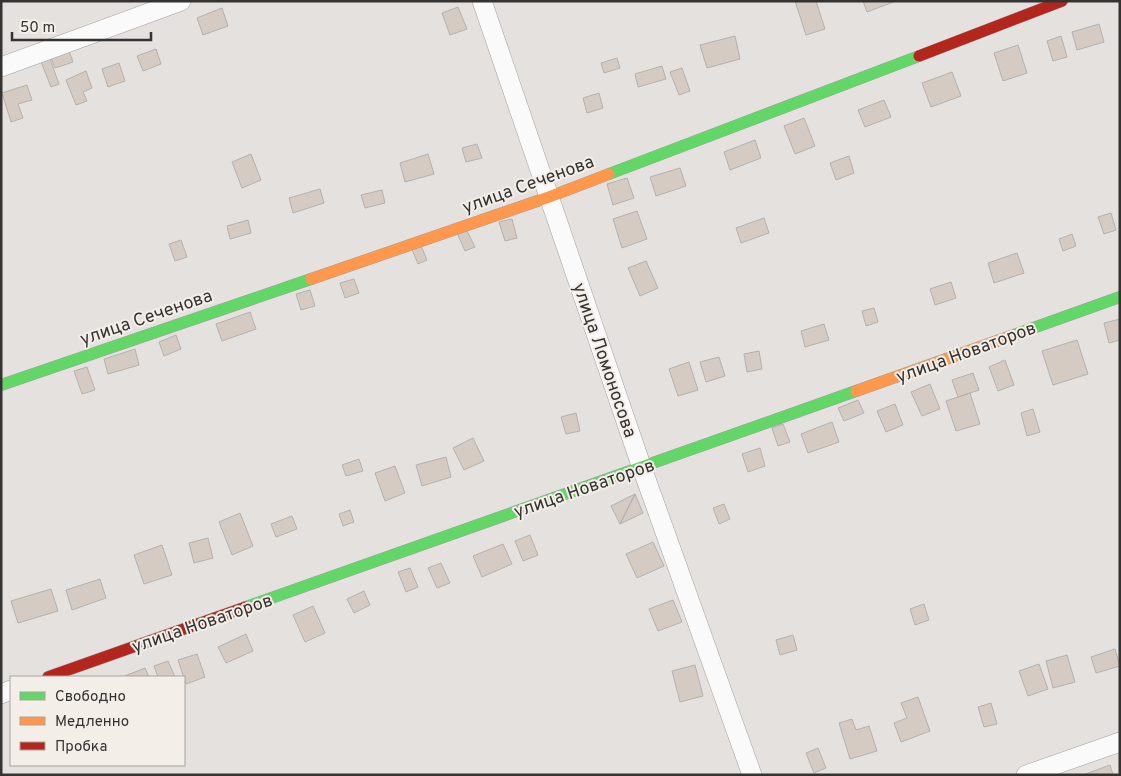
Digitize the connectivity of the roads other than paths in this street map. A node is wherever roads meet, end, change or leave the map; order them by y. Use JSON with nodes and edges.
{"nodes":[{"id":1,"x":181,"y":1,"type":"edge"},
{"id":2,"x":482,"y":1,"type":"edge"},
{"id":3,"x":1062,"y":1,"type":"edge"},
{"id":4,"x":1,"y":67,"type":"edge"},
{"id":5,"x":549,"y":197,"type":"junction"},
{"id":6,"x":1120,"y":297,"type":"edge"},
{"id":7,"x":1,"y":385,"type":"edge"},
{"id":8,"x":642,"y":468,"type":"junction"},
{"id":9,"x":51,"y":676,"type":"edge"},
{"id":10,"x":1120,"y":742,"type":"edge"},
{"id":11,"x":752,"y":775,"type":"edge"},
{"id":12,"x":1026,"y":775,"type":"edge"}],
"edges":[{"from":1,"to":4,"type":"street"},
{"from":2,"to":5,"type":"street","name":"улица Ломоносова"},
{"from":3,"to":5,"type":"street","name":"улица Сеченова"},
{"from":5,"to":7,"type":"street","name":"улица Сеченова"},
{"from":5,"to":8,"type":"street","name":"улица Ломоносова"},
{"from":6,"to":8,"type":"street","name":"улица Новаторов"},
{"from":8,"to":9,"type":"street","name":"улица Новаторов"},
{"from":8,"to":11,"type":"street","name":"улица Ломоносова"},
{"from":10,"to":12,"type":"street"}]}
